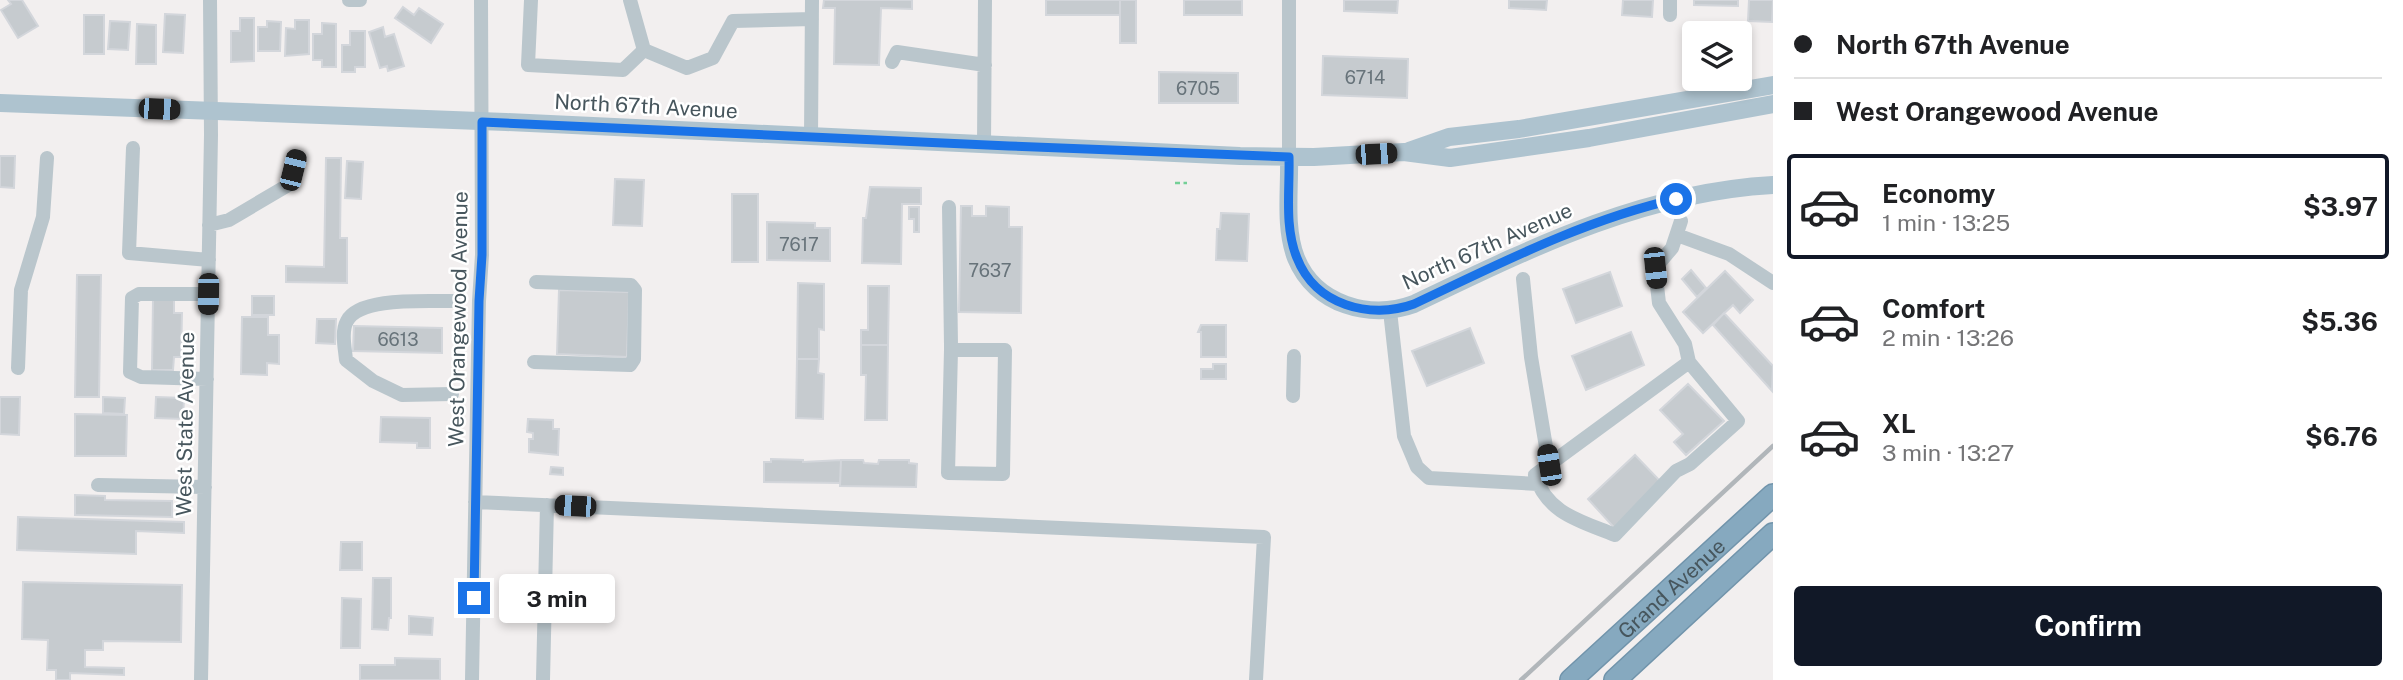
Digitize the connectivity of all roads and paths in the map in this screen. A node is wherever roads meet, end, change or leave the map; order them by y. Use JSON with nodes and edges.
{"nodes":[{"id":1,"x":211,"y":0,"type":"edge"},
{"id":2,"x":349,"y":0,"type":"edge"},
{"id":3,"x":360,"y":0,"type":"edge"},
{"id":4,"x":481,"y":0,"type":"edge"},
{"id":5,"x":531,"y":0,"type":"edge"},
{"id":6,"x":630,"y":0,"type":"edge"},
{"id":7,"x":812,"y":0,"type":"edge"},
{"id":8,"x":985,"y":0,"type":"edge"},
{"id":9,"x":1289,"y":0,"type":"edge"},
{"id":10,"x":812,"y":19,"type":"junction"},
{"id":11,"x":645,"y":50,"type":"junction"},
{"id":12,"x":892,"y":62,"type":"dead end"},
{"id":13,"x":985,"y":65,"type":"junction"},
{"id":14,"x":1773,"y":85,"type":"edge"},
{"id":15,"x":0,"y":103,"type":"edge"},
{"id":16,"x":1773,"y":104,"type":"edge"},
{"id":17,"x":209,"y":111,"type":"junction"},
{"id":18,"x":482,"y":122,"type":"junction"},
{"id":19,"x":811,"y":137,"type":"junction"},
{"id":20,"x":984,"y":145,"type":"junction"},
{"id":21,"x":133,"y":148,"type":"dead end"},
{"id":22,"x":1404,"y":152,"type":"junction"},
{"id":23,"x":297,"y":156,"type":"dead end"},
{"id":24,"x":1289,"y":157,"type":"junction"},
{"id":25,"x":47,"y":158,"type":"dead end"},
{"id":26,"x":1175,"y":183,"type":"dead end"},
{"id":27,"x":1187,"y":183,"type":"dead end"},
{"id":28,"x":1773,"y":185,"type":"edge"},
{"id":29,"x":949,"y":206,"type":"dead end"},
{"id":30,"x":209,"y":225,"type":"junction"},
{"id":31,"x":209,"y":260,"type":"junction"},
{"id":32,"x":1523,"y":279,"type":"dead end"},
{"id":33,"x":536,"y":282,"type":"dead end"},
{"id":34,"x":1773,"y":283,"type":"edge"},
{"id":35,"x":208,"y":294,"type":"junction"},
{"id":36,"x":453,"y":301,"type":"dead end"},
{"id":37,"x":1390,"y":311,"type":"junction"},
{"id":38,"x":950,"y":350,"type":"junction"},
{"id":39,"x":1294,"y":356,"type":"dead end"},
{"id":40,"x":534,"y":362,"type":"dead end"},
{"id":41,"x":1689,"y":362,"type":"junction"},
{"id":42,"x":18,"y":368,"type":"dead end"},
{"id":43,"x":207,"y":379,"type":"junction"},
{"id":44,"x":452,"y":394,"type":"dead end"},
{"id":45,"x":1293,"y":396,"type":"dead end"},
{"id":46,"x":1549,"y":465,"type":"junction"},
{"id":47,"x":1538,"y":484,"type":"junction"},
{"id":48,"x":98,"y":485,"type":"dead end"},
{"id":49,"x":205,"y":486,"type":"junction"},
{"id":50,"x":1773,"y":495,"type":"edge"},
{"id":51,"x":475,"y":502,"type":"junction"},
{"id":52,"x":547,"y":505,"type":"junction"},
{"id":53,"x":1773,"y":534,"type":"edge"},
{"id":54,"x":201,"y":680,"type":"edge"},
{"id":55,"x":472,"y":680,"type":"edge"},
{"id":56,"x":543,"y":680,"type":"edge"},
{"id":57,"x":1256,"y":680,"type":"edge"},
{"id":58,"x":1571,"y":680,"type":"edge"},
{"id":59,"x":1615,"y":680,"type":"edge"}],
"edges":[{"from":1,"to":17,"type":"street","name":"West State Avenue"},
{"from":2,"to":3,"type":"street"},
{"from":4,"to":18,"type":"street","name":"West Orangewood Avenue"},
{"from":5,"to":11,"type":"street"},
{"from":6,"to":11,"type":"street"},
{"from":7,"to":10,"type":"street"},
{"from":8,"to":13,"type":"street"},
{"from":9,"to":24,"type":"street"},
{"from":10,"to":11,"type":"street"},
{"from":10,"to":19,"type":"street"},
{"from":12,"to":13,"type":"street"},
{"from":13,"to":20,"type":"street"},
{"from":14,"to":22,"type":"main road","name":"North 67th Avenue"},
{"from":15,"to":17,"type":"main road","name":"North 67th Avenue"},
{"from":16,"to":22,"type":"main road","name":"North 67th Avenue"},
{"from":17,"to":18,"type":"main road","name":"North 67th Avenue"},
{"from":17,"to":30,"type":"street","name":"West State Avenue"},
{"from":18,"to":19,"type":"main road","name":"North 67th Avenue"},
{"from":18,"to":51,"type":"street","name":"West Orangewood Avenue"},
{"from":19,"to":20,"type":"main road","name":"North 67th Avenue"},
{"from":20,"to":24,"type":"main road","name":"North 67th Avenue"},
{"from":21,"to":31,"type":"street"},
{"from":22,"to":24,"type":"main road","name":"North 67th Avenue"},
{"from":23,"to":30,"type":"street"},
{"from":24,"to":37,"type":"main road","name":"North 67th Avenue"},
{"from":25,"to":42,"type":"street"},
{"from":26,"to":27,"type":"path"},
{"from":28,"to":37,"type":"main road","name":"North 67th Avenue"},
{"from":29,"to":38,"type":"street"},
{"from":30,"to":31,"type":"street","name":"West State Avenue"},
{"from":31,"to":35,"type":"street","name":"West State Avenue"},
{"from":32,"to":46,"type":"street"},
{"from":33,"to":40,"type":"street"},
{"from":34,"to":41,"type":"street"},
{"from":35,"to":43,"type":"street","name":"West State Avenue"},
{"from":35,"to":43,"type":"street"},
{"from":36,"to":44,"type":"street"},
{"from":37,"to":47,"type":"street"},
{"from":38,"to":38,"type":"street"},
{"from":39,"to":45,"type":"street"},
{"from":41,"to":46,"type":"street"},
{"from":41,"to":47,"type":"street"},
{"from":43,"to":49,"type":"street","name":"West State Avenue"},
{"from":46,"to":47,"type":"street"},
{"from":48,"to":49,"type":"street"},
{"from":49,"to":54,"type":"street","name":"West State Avenue"},
{"from":50,"to":58,"type":"highway","name":"Grand Avenue"},
{"from":51,"to":52,"type":"street"},
{"from":51,"to":55,"type":"street","name":"West Orangewood Avenue"},
{"from":52,"to":56,"type":"street"},
{"from":52,"to":57,"type":"street"},
{"from":53,"to":59,"type":"highway","name":"Grand Avenue"}]}
